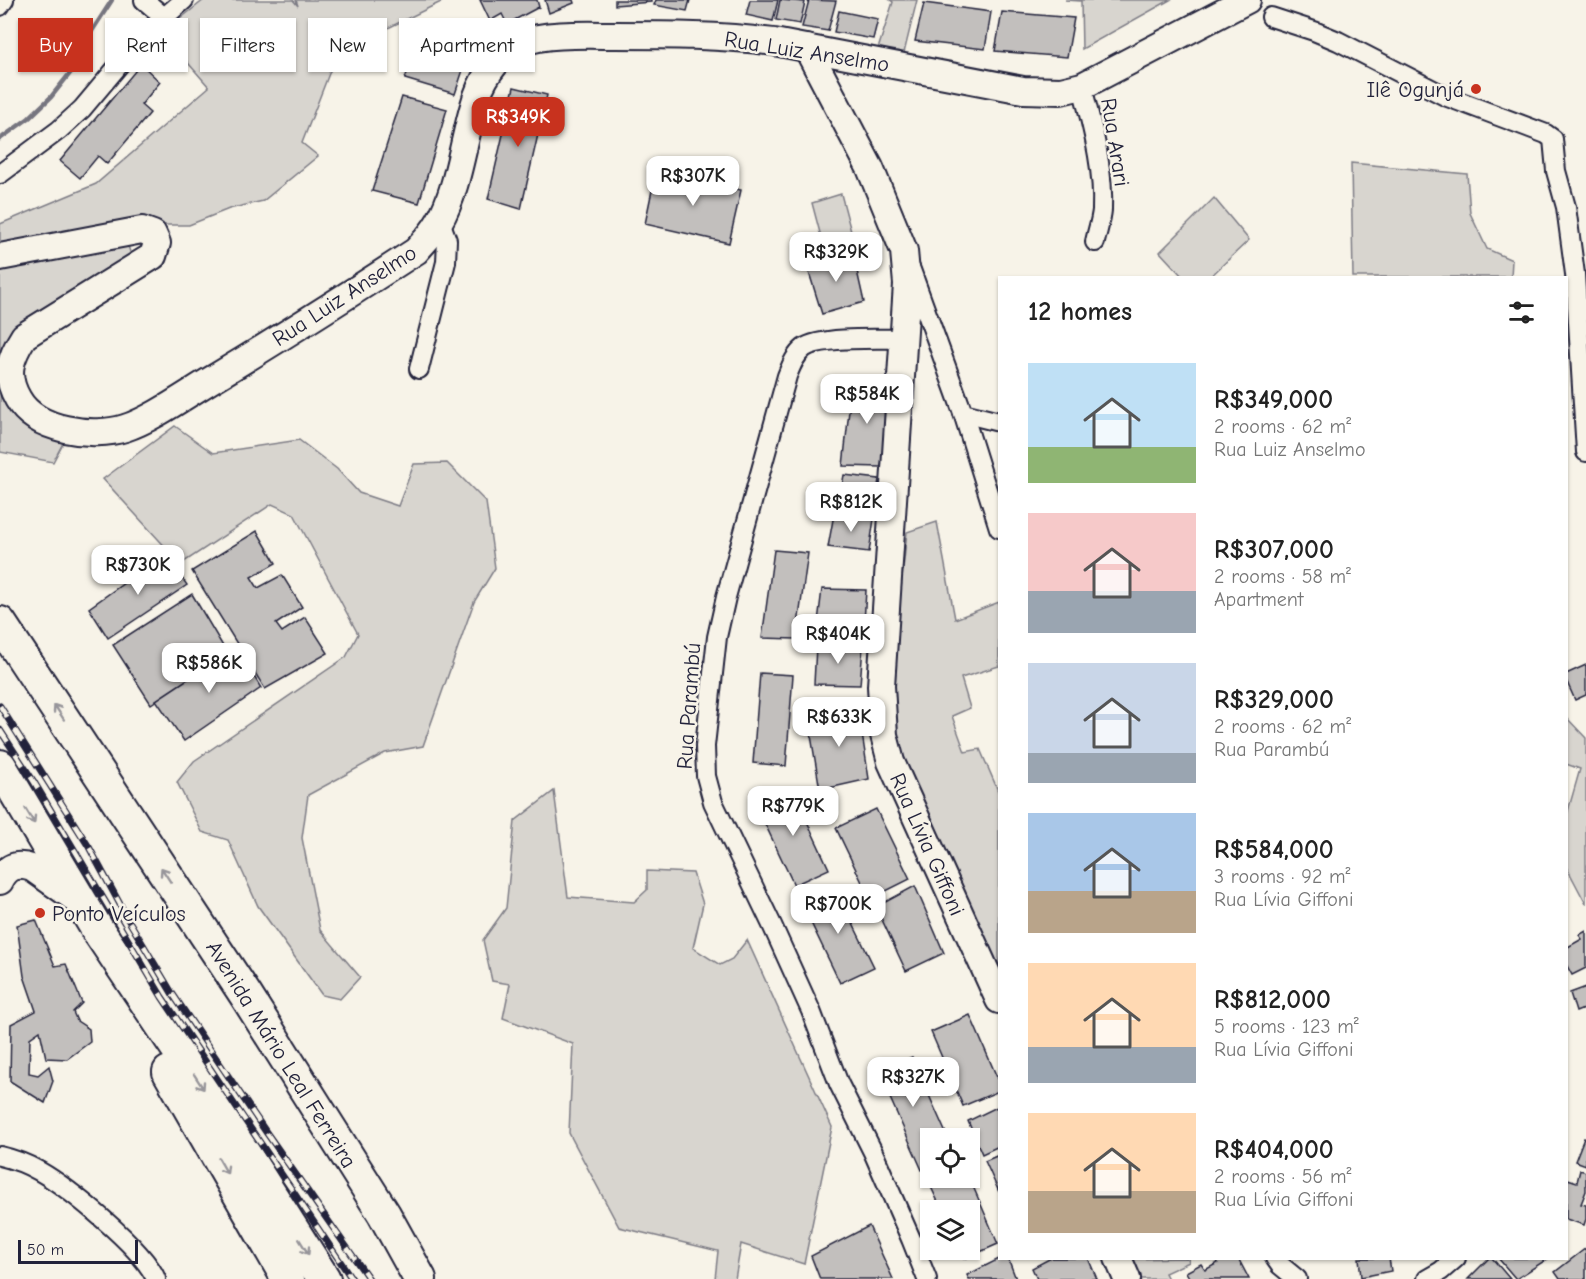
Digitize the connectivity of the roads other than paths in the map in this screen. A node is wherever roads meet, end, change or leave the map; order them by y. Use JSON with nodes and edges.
{"nodes":[{"id":1,"x":4,"y":0,"type":"edge"},
{"id":2,"x":144,"y":0,"type":"edge"},
{"id":3,"x":184,"y":0,"type":"edge"},
{"id":4,"x":1247,"y":0,"type":"edge"},
{"id":5,"x":0,"y":6,"type":"edge"},
{"id":6,"x":164,"y":17,"type":"junction"},
{"id":7,"x":1271,"y":17,"type":"dead end"},
{"id":8,"x":807,"y":48,"type":"junction"},
{"id":9,"x":1082,"y":86,"type":"junction"},
{"id":10,"x":0,"y":174,"type":"edge"},
{"id":11,"x":440,"y":221,"type":"junction"},
{"id":12,"x":1095,"y":242,"type":"dead end"},
{"id":13,"x":904,"y":251,"type":"junction"},
{"id":14,"x":0,"y":257,"type":"edge"},
{"id":15,"x":904,"y":339,"type":"junction"},
{"id":16,"x":419,"y":369,"type":"dead end"},
{"id":17,"x":963,"y":413,"type":"junction"},
{"id":18,"x":998,"y":422,"type":"edge"},
{"id":19,"x":1586,"y":453,"type":"edge"},
{"id":20,"x":998,"y":525,"type":"edge"},
{"id":21,"x":0,"y":623,"type":"edge"},
{"id":22,"x":0,"y":766,"type":"edge"},
{"id":23,"x":0,"y":881,"type":"edge"},
{"id":24,"x":89,"y":917,"type":"junction"},
{"id":25,"x":998,"y":998,"type":"edge"},
{"id":26,"x":0,"y":1156,"type":"edge"},
{"id":27,"x":384,"y":1214,"type":"junction"},
{"id":28,"x":1119,"y":1260,"type":"edge"},
{"id":29,"x":1276,"y":1260,"type":"edge"},
{"id":30,"x":1454,"y":1260,"type":"edge"},
{"id":31,"x":156,"y":1279,"type":"edge"},
{"id":32,"x":288,"y":1279,"type":"edge"},
{"id":33,"x":324,"y":1279,"type":"edge"},
{"id":34,"x":420,"y":1279,"type":"edge"},
{"id":35,"x":435,"y":1279,"type":"edge"},
{"id":36,"x":927,"y":1279,"type":"edge"},
{"id":37,"x":1127,"y":1279,"type":"edge"},
{"id":38,"x":1297,"y":1279,"type":"edge"},
{"id":39,"x":1427,"y":1279,"type":"edge"}],
"edges":[{"from":1,"to":5,"type":"street"},
{"from":2,"to":6,"type":"street"},
{"from":3,"to":6,"type":"street"},
{"from":4,"to":9,"type":"street","name":"Rua Luiz Anselmo"},
{"from":6,"to":10,"type":"street"},
{"from":7,"to":19,"type":"street"},
{"from":8,"to":9,"type":"street","name":"Rua Luiz Anselmo"},
{"from":8,"to":11,"type":"street","name":"Rua Luiz Anselmo"},
{"from":8,"to":13,"type":"street","name":"Rua Lívia Giffoni"},
{"from":9,"to":12,"type":"street","name":"Rua Arari"},
{"from":11,"to":14,"type":"street","name":"Rua Luiz Anselmo"},
{"from":11,"to":16,"type":"street"},
{"from":13,"to":15,"type":"street","name":"Rua Lívia Giffoni"},
{"from":13,"to":17,"type":"street"},
{"from":15,"to":25,"type":"street","name":"Rua Lívia Giffoni"},
{"from":15,"to":36,"type":"street","name":"Rua Parambú"},
{"from":17,"to":18,"type":"street"},
{"from":17,"to":20,"type":"street"},
{"from":27,"to":21,"type":"highway","name":"Avenida Mário Leal Ferreira","one_way":true},
{"from":22,"to":24,"type":"highway","one_way":true},
{"from":23,"to":24,"type":"street"},
{"from":24,"to":32,"type":"highway","one_way":true},
{"from":24,"to":33,"type":"highway","one_way":true},
{"from":26,"to":31,"type":"street"},
{"from":27,"to":34,"type":"highway","name":"Avenida Mário Leal Ferreira"},
{"from":27,"to":35,"type":"street"},
{"from":28,"to":37,"type":"street"},
{"from":29,"to":38,"type":"street"},
{"from":30,"to":39,"type":"street"}]}
